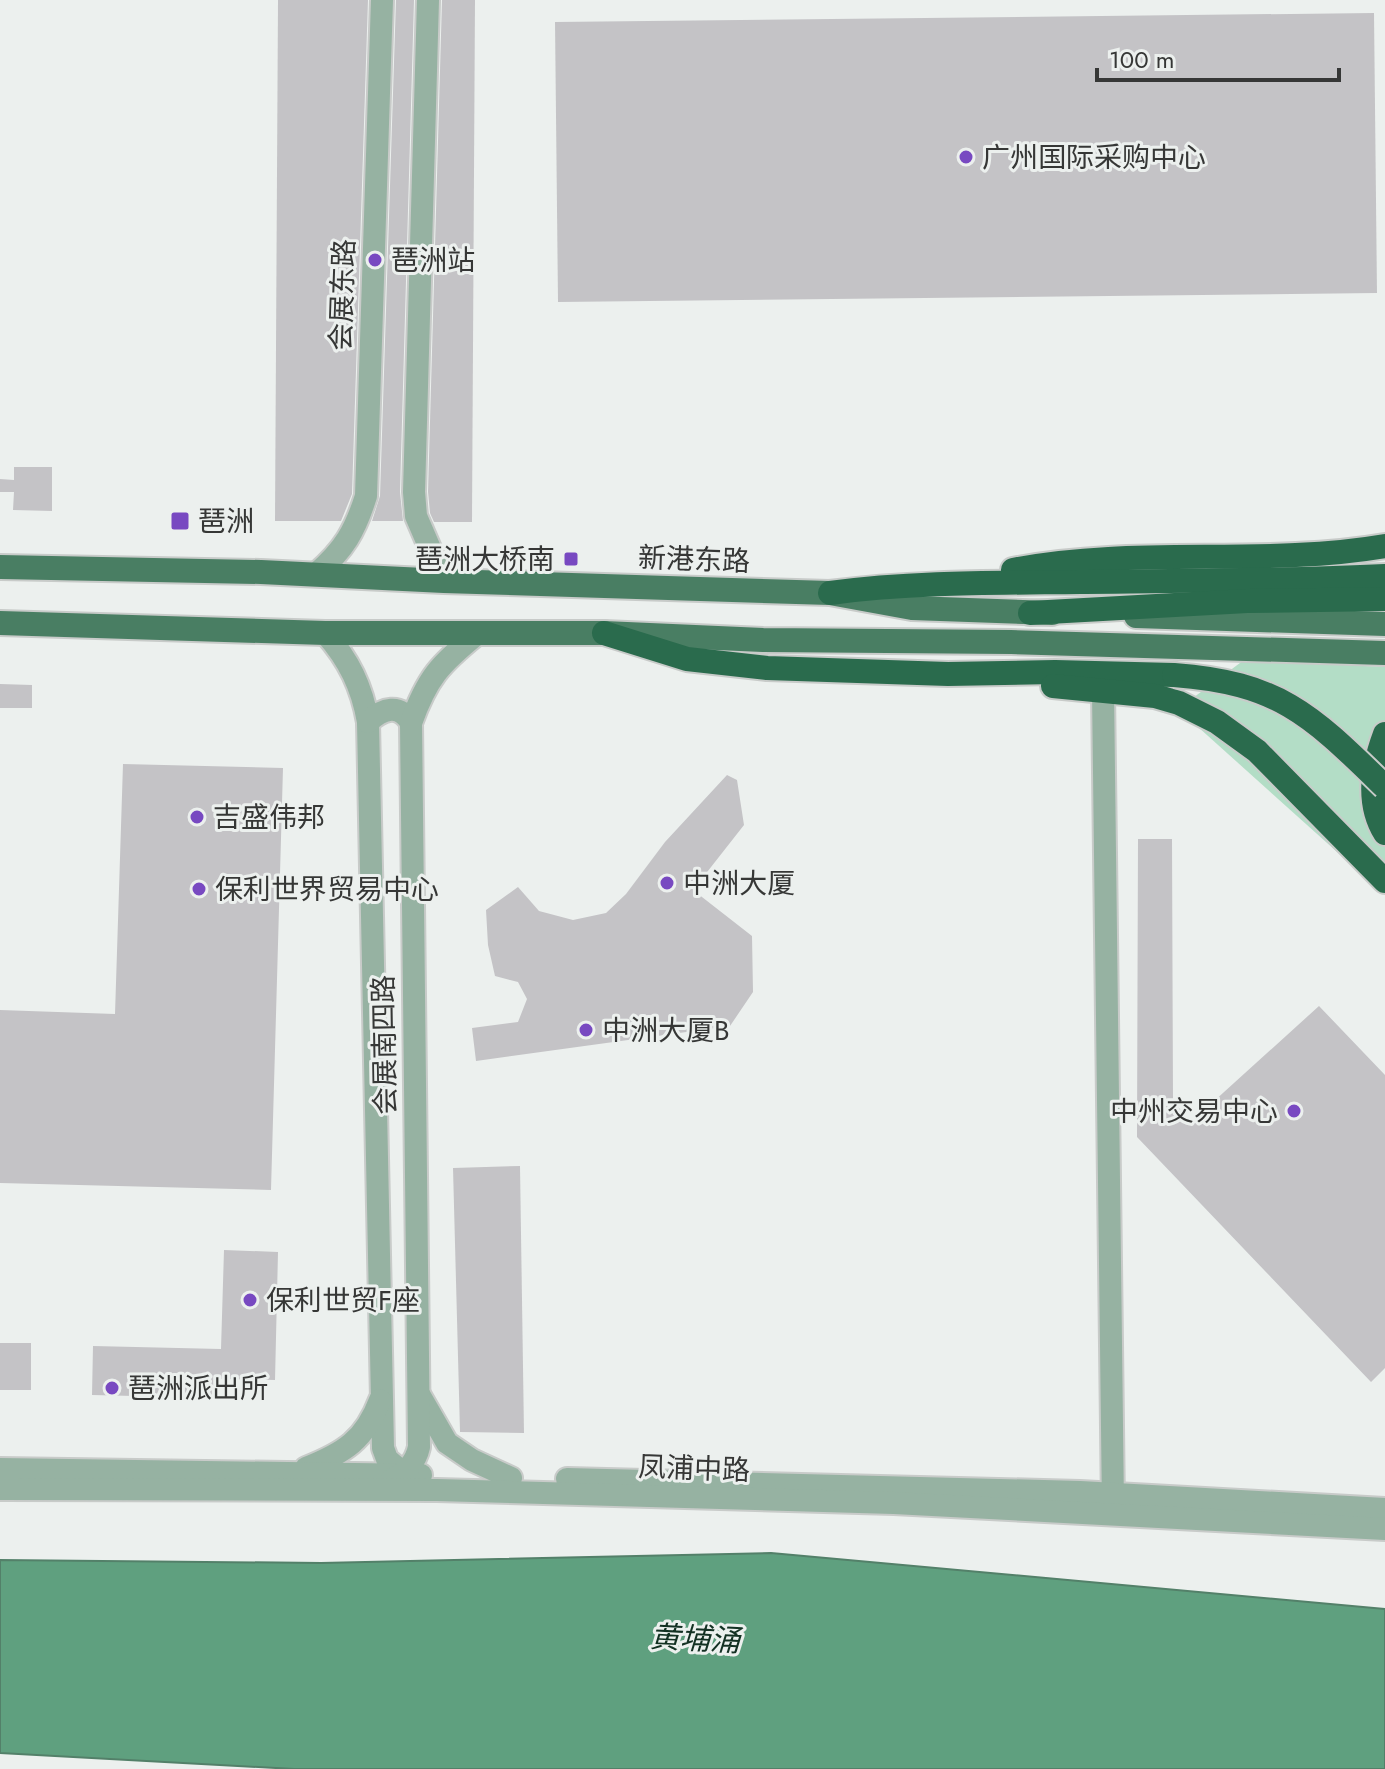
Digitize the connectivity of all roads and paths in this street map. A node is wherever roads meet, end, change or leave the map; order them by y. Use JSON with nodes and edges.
{"nodes":[{"id":1,"x":382,"y":0,"type":"edge"},
{"id":2,"x":428,"y":0,"type":"edge"},
{"id":3,"x":1385,"y":546,"type":"edge"},
{"id":4,"x":0,"y":567,"type":"edge"},
{"id":5,"x":316,"y":574,"type":"junction"},
{"id":6,"x":1385,"y":576,"type":"edge"},
{"id":7,"x":444,"y":581,"type":"junction"},
{"id":8,"x":952,"y":583,"type":"junction"},
{"id":9,"x":830,"y":593,"type":"junction"},
{"id":10,"x":1385,"y":599,"type":"edge"},
{"id":11,"x":1030,"y":613,"type":"junction"},
{"id":12,"x":0,"y":623,"type":"edge"},
{"id":13,"x":1385,"y":624,"type":"edge"},
{"id":14,"x":325,"y":633,"type":"junction"},
{"id":15,"x":604,"y":633,"type":"junction"},
{"id":16,"x":477,"y":634,"type":"junction"},
{"id":17,"x":1385,"y":653,"type":"edge"},
{"id":18,"x":948,"y":674,"type":"junction"},
{"id":19,"x":1103,"y":690,"type":"junction"},
{"id":20,"x":368,"y":722,"type":"junction"},
{"id":21,"x":411,"y":723,"type":"junction"},
{"id":22,"x":1385,"y":734,"type":"edge"},
{"id":23,"x":1385,"y":787,"type":"edge"},
{"id":24,"x":1385,"y":833,"type":"edge"},
{"id":25,"x":1385,"y":881,"type":"edge"},
{"id":26,"x":419,"y":1394,"type":"junction"},
{"id":27,"x":382,"y":1395,"type":"junction"},
{"id":28,"x":0,"y":1469,"type":"edge"},
{"id":29,"x":292,"y":1473,"type":"junction"},
{"id":30,"x":402,"y":1475,"type":"junction"},
{"id":31,"x":511,"y":1478,"type":"junction"},
{"id":32,"x":0,"y":1489,"type":"edge"},
{"id":33,"x":365,"y":1490,"type":"junction"},
{"id":34,"x":437,"y":1490,"type":"junction"},
{"id":35,"x":1113,"y":1503,"type":"junction"},
{"id":36,"x":1385,"y":1509,"type":"edge"},
{"id":37,"x":1385,"y":1529,"type":"edge"}],
"edges":[{"from":1,"to":5,"type":"street","name":"会展东路"},
{"from":2,"to":7,"type":"street"},
{"from":3,"to":8,"type":"highway"},
{"from":4,"to":5,"type":"main road","name":"新港东路"},
{"from":5,"to":7,"type":"main road","name":"新港东路"},
{"from":6,"to":8,"type":"highway"},
{"from":7,"to":9,"type":"main road","name":"新港东路"},
{"from":8,"to":9,"type":"highway"},
{"from":9,"to":11,"type":"main road","name":"新港东路"},
{"from":10,"to":11,"type":"highway"},
{"from":11,"to":13,"type":"main road","name":"新港东路"},
{"from":12,"to":14,"type":"main road"},
{"from":14,"to":16,"type":"main road"},
{"from":14,"to":20,"type":"street","name":"会展南四路"},
{"from":15,"to":16,"type":"main road"},
{"from":15,"to":17,"type":"main road"},
{"from":15,"to":18,"type":"highway"},
{"from":16,"to":21,"type":"street","name":"会展南四路"},
{"from":18,"to":19,"type":"highway"},
{"from":18,"to":23,"type":"highway","bridge":true},
{"from":19,"to":25,"type":"highway"},
{"from":19,"to":35,"type":"street"},
{"from":20,"to":21,"type":"street"},
{"from":20,"to":27,"type":"street","name":"会展南四路"},
{"from":21,"to":26,"type":"street","name":"会展南四路"},
{"from":22,"to":24,"type":"highway"},
{"from":26,"to":30,"type":"street","name":"会展南四路"},
{"from":26,"to":31,"type":"street"},
{"from":27,"to":29,"type":"street"},
{"from":27,"to":30,"type":"street","name":"会展南四路"},
{"from":28,"to":29,"type":"street","name":"凤浦中路"},
{"from":29,"to":30,"type":"street","name":"凤浦中路"},
{"from":30,"to":31,"type":"street","name":"凤浦中路"},
{"from":30,"to":33,"type":"street"},
{"from":30,"to":34,"type":"street"},
{"from":31,"to":35,"type":"street","name":"凤浦中路"},
{"from":32,"to":33,"type":"street","name":"凤浦中路"},
{"from":33,"to":34,"type":"street","name":"凤浦中路"},
{"from":34,"to":35,"type":"street","name":"凤浦中路"},
{"from":35,"to":36,"type":"street","name":"凤浦中路"},
{"from":35,"to":37,"type":"street","name":"凤浦中路"}]}
